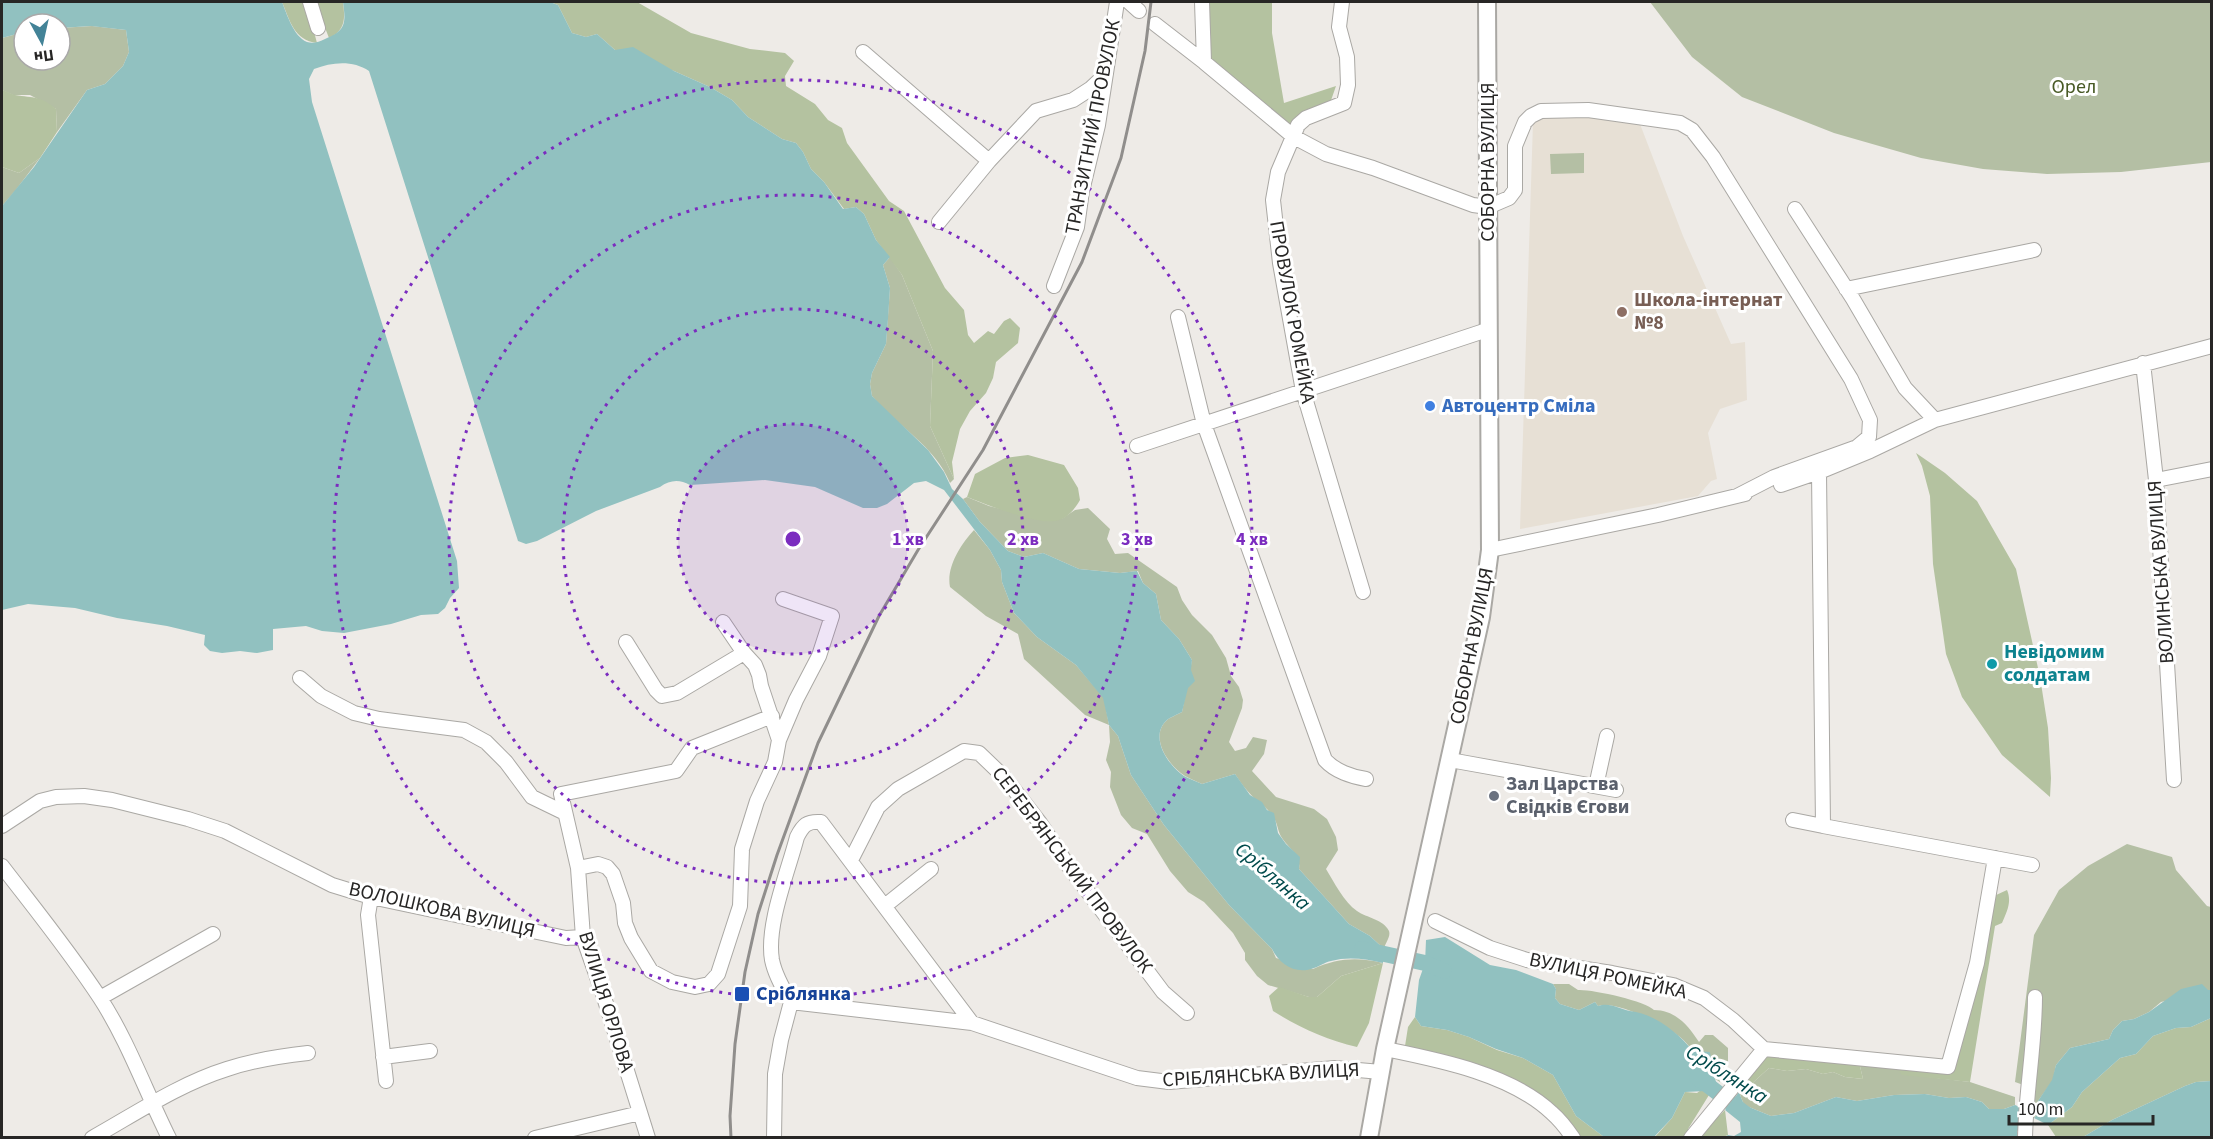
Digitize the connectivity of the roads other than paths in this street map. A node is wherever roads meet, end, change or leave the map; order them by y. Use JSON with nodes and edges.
{"nodes":[{"id":1,"x":310,"y":2,"type":"edge"},
{"id":2,"x":1116,"y":2,"type":"edge"},
{"id":3,"x":1202,"y":2,"type":"edge"},
{"id":4,"x":1342,"y":2,"type":"edge"},
{"id":5,"x":1487,"y":2,"type":"edge"},
{"id":6,"x":1155,"y":24,"type":"dead end"},
{"id":7,"x":318,"y":28,"type":"dead end"},
{"id":8,"x":863,"y":52,"type":"dead end"},
{"id":9,"x":1204,"y":62,"type":"junction"},
{"id":10,"x":1106,"y":74,"type":"junction"},
{"id":11,"x":1294,"y":137,"type":"junction"},
{"id":12,"x":1326,"y":154,"type":"junction"},
{"id":13,"x":989,"y":161,"type":"junction"},
{"id":14,"x":1282,"y":163,"type":"junction"},
{"id":15,"x":1488,"y":207,"type":"junction"},
{"id":16,"x":1795,"y":208,"type":"dead end"},
{"id":17,"x":939,"y":222,"type":"dead end"},
{"id":18,"x":2034,"y":250,"type":"dead end"},
{"id":19,"x":1054,"y":286,"type":"dead end"},
{"id":20,"x":1846,"y":289,"type":"junction"},
{"id":21,"x":1178,"y":317,"type":"dead end"},
{"id":22,"x":1487,"y":330,"type":"junction"},
{"id":23,"x":2211,"y":346,"type":"edge"},
{"id":24,"x":2143,"y":363,"type":"junction"},
{"id":25,"x":1303,"y":392,"type":"junction"},
{"id":26,"x":1932,"y":421,"type":"junction"},
{"id":27,"x":1204,"y":424,"type":"junction"},
{"id":28,"x":1137,"y":446,"type":"dead end"},
{"id":29,"x":2211,"y":469,"type":"edge"},
{"id":30,"x":1819,"y":472,"type":"junction"},
{"id":31,"x":2156,"y":480,"type":"junction"},
{"id":32,"x":1737,"y":496,"type":"junction"},
{"id":33,"x":1490,"y":550,"type":"junction"},
{"id":34,"x":1363,"y":592,"type":"dead end"},
{"id":35,"x":783,"y":599,"type":"dead end"},
{"id":36,"x":723,"y":622,"type":"dead end"},
{"id":37,"x":626,"y":642,"type":"dead end"},
{"id":38,"x":744,"y":653,"type":"junction"},
{"id":39,"x":300,"y":678,"type":"dead end"},
{"id":40,"x":772,"y":716,"type":"junction"},
{"id":41,"x":1607,"y":736,"type":"dead end"},
{"id":42,"x":779,"y":740,"type":"junction"},
{"id":43,"x":1450,"y":760,"type":"junction"},
{"id":44,"x":1366,"y":779,"type":"dead end"},
{"id":45,"x":2174,"y":780,"type":"dead end"},
{"id":46,"x":1596,"y":786,"type":"junction"},
{"id":47,"x":1616,"y":790,"type":"dead end"},
{"id":48,"x":565,"y":813,"type":"junction"},
{"id":49,"x":1793,"y":820,"type":"dead end"},
{"id":50,"x":2,"y":826,"type":"edge"},
{"id":51,"x":1823,"y":826,"type":"junction"},
{"id":52,"x":1995,"y":858,"type":"junction"},
{"id":53,"x":851,"y":860,"type":"junction"},
{"id":54,"x":2032,"y":865,"type":"dead end"},
{"id":55,"x":2,"y":866,"type":"edge"},
{"id":56,"x":578,"y":868,"type":"junction"},
{"id":57,"x":931,"y":870,"type":"dead end"},
{"id":58,"x":371,"y":897,"type":"junction"},
{"id":59,"x":886,"y":905,"type":"junction"},
{"id":60,"x":1435,"y":921,"type":"dead end"},
{"id":61,"x":213,"y":934,"type":"dead end"},
{"id":62,"x":583,"y":937,"type":"junction"},
{"id":63,"x":2035,"y":997,"type":"dead end"},
{"id":64,"x":100,"y":998,"type":"junction"},
{"id":65,"x":791,"y":1002,"type":"junction"},
{"id":66,"x":1187,"y":1013,"type":"dead end"},
{"id":67,"x":972,"y":1023,"type":"junction"},
{"id":68,"x":1385,"y":1049,"type":"junction"},
{"id":69,"x":1764,"y":1049,"type":"junction"},
{"id":70,"x":430,"y":1051,"type":"dead end"},
{"id":71,"x":308,"y":1053,"type":"dead end"},
{"id":72,"x":383,"y":1057,"type":"junction"},
{"id":73,"x":1381,"y":1071,"type":"junction"},
{"id":74,"x":386,"y":1081,"type":"dead end"},
{"id":75,"x":152,"y":1104,"type":"junction"},
{"id":76,"x":640,"y":1113,"type":"junction"},
{"id":77,"x":92,"y":1137,"type":"edge"},
{"id":78,"x":169,"y":1137,"type":"edge"},
{"id":79,"x":535,"y":1137,"type":"edge"},
{"id":80,"x":648,"y":1137,"type":"edge"},
{"id":81,"x":774,"y":1137,"type":"edge"},
{"id":82,"x":1369,"y":1137,"type":"edge"},
{"id":83,"x":1574,"y":1137,"type":"edge"},
{"id":84,"x":1691,"y":1137,"type":"edge"},
{"id":85,"x":2025,"y":1137,"type":"edge"}],
"edges":[{"from":1,"to":7,"type":"street"},
{"from":2,"to":10,"type":"street","name":"ТРАНЗИТНИЙ ПРОВУЛОК"},
{"from":3,"to":9,"type":"street"},
{"from":4,"to":11,"type":"street","name":"ПРОВУЛОК РОМЕЙКА"},
{"from":5,"to":15,"type":"main road","name":"СОБОРНА ВУЛИЦЯ"},
{"from":6,"to":9,"type":"street"},
{"from":8,"to":13,"type":"street"},
{"from":9,"to":11,"type":"street"},
{"from":10,"to":13,"type":"street"},
{"from":10,"to":19,"type":"street","name":"ТРАНЗИТНИЙ ПРОВУЛОК"},
{"from":11,"to":12,"type":"street"},
{"from":11,"to":14,"type":"street","name":"ПРОВУЛОК РОМЕЙКА"},
{"from":12,"to":14,"type":"street"},
{"from":12,"to":15,"type":"street"},
{"from":13,"to":17,"type":"street"},
{"from":14,"to":25,"type":"street","name":"ПРОВУЛОК РОМЕЙКА"},
{"from":15,"to":22,"type":"main road","name":"СОБОРНА ВУЛИЦЯ"},
{"from":15,"to":32,"type":"street"},
{"from":16,"to":20,"type":"street"},
{"from":18,"to":20,"type":"street"},
{"from":20,"to":26,"type":"street"},
{"from":21,"to":27,"type":"street"},
{"from":22,"to":25,"type":"street"},
{"from":22,"to":33,"type":"main road","name":"СОБОРНА ВУЛИЦЯ"},
{"from":23,"to":24,"type":"street"},
{"from":24,"to":26,"type":"street"},
{"from":24,"to":31,"type":"street","name":"ВОЛИНСЬКА ВУЛИЦЯ"},
{"from":25,"to":27,"type":"street"},
{"from":25,"to":34,"type":"street","name":"ПРОВУЛОК РОМЕЙКА"},
{"from":26,"to":30,"type":"street"},
{"from":27,"to":28,"type":"street"},
{"from":27,"to":44,"type":"street"},
{"from":29,"to":31,"type":"street"},
{"from":30,"to":32,"type":"street"},
{"from":30,"to":51,"type":"street"},
{"from":31,"to":45,"type":"street","name":"ВОЛИНСЬКА ВУЛИЦЯ"},
{"from":32,"to":33,"type":"street"},
{"from":33,"to":43,"type":"main road","name":"СОБОРНА ВУЛИЦЯ"},
{"from":35,"to":42,"type":"street"},
{"from":36,"to":38,"type":"street"},
{"from":37,"to":38,"type":"street"},
{"from":38,"to":40,"type":"street"},
{"from":39,"to":48,"type":"street"},
{"from":40,"to":42,"type":"street"},
{"from":40,"to":48,"type":"street","name":"ВУЛИЦЯ ОРЛОВА"},
{"from":41,"to":46,"type":"street"},
{"from":42,"to":56,"type":"street"},
{"from":43,"to":46,"type":"street"},
{"from":43,"to":68,"type":"main road","name":"СОБОРНА ВУЛИЦЯ"},
{"from":46,"to":47,"type":"street"},
{"from":48,"to":56,"type":"street","name":"ВУЛИЦЯ ОРЛОВА"},
{"from":49,"to":51,"type":"street"},
{"from":50,"to":58,"type":"street","name":"ВОЛОШКОВА ВУЛИЦЯ"},
{"from":51,"to":52,"type":"street"},
{"from":52,"to":54,"type":"street"},
{"from":52,"to":69,"type":"street"},
{"from":53,"to":59,"type":"street"},
{"from":53,"to":65,"type":"street"},
{"from":53,"to":66,"type":"street","name":"СЕРЕБРЯНСЬКИЙ ПРОВУЛОК"},
{"from":55,"to":64,"type":"street"},
{"from":56,"to":62,"type":"street","name":"ВУЛИЦЯ ОРЛОВА"},
{"from":57,"to":59,"type":"street"},
{"from":58,"to":62,"type":"street","name":"ВОЛОШКОВА ВУЛИЦЯ"},
{"from":58,"to":72,"type":"street"},
{"from":59,"to":67,"type":"street"},
{"from":60,"to":69,"type":"street","name":"ВУЛИЦЯ РОМЕЙКА"},
{"from":61,"to":64,"type":"street"},
{"from":62,"to":76,"type":"street","name":"ВУЛИЦЯ ОРЛОВА"},
{"from":63,"to":85,"type":"street"},
{"from":64,"to":75,"type":"street"},
{"from":65,"to":67,"type":"street","name":"СРІБЛЯНСЬКА ВУЛИЦЯ"},
{"from":65,"to":81,"type":"street"},
{"from":67,"to":73,"type":"street","name":"СРІБЛЯНСЬКА ВУЛИЦЯ"},
{"from":68,"to":73,"type":"main road","name":"СОБОРНА ВУЛИЦЯ"},
{"from":68,"to":83,"type":"street"},
{"from":69,"to":84,"type":"street"},
{"from":70,"to":72,"type":"street"},
{"from":71,"to":75,"type":"street"},
{"from":72,"to":74,"type":"street"},
{"from":73,"to":82,"type":"main road","name":"СОБОРНА ВУЛИЦЯ"},
{"from":75,"to":77,"type":"street"},
{"from":75,"to":78,"type":"street"},
{"from":76,"to":79,"type":"street"},
{"from":76,"to":80,"type":"street","name":"ВУЛИЦЯ ОРЛОВА"}]}
